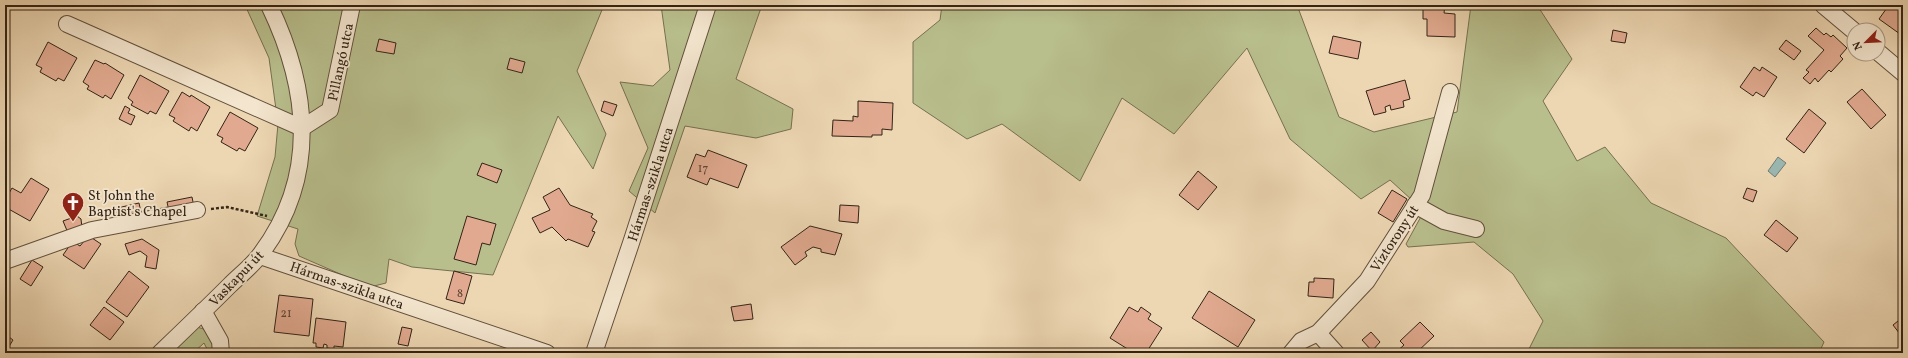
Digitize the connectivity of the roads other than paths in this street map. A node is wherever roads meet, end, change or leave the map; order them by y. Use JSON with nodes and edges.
{"nodes":[{"id":1,"x":269,"y":5,"type":"edge"},
{"id":2,"x":352,"y":5,"type":"edge"},
{"id":3,"x":708,"y":5,"type":"edge"},
{"id":4,"x":1823,"y":5,"type":"edge"},
{"id":5,"x":68,"y":24,"type":"dead end"},
{"id":6,"x":1846,"y":24,"type":"edge"},
{"id":7,"x":1886,"y":59,"type":"edge"},
{"id":8,"x":1903,"y":73,"type":"edge"},
{"id":9,"x":1450,"y":92,"type":"dead end"},
{"id":10,"x":302,"y":128,"type":"junction"},
{"id":11,"x":1419,"y":200,"type":"junction"},
{"id":12,"x":197,"y":210,"type":"dead end"},
{"id":13,"x":1476,"y":229,"type":"dead end"},
{"id":14,"x":260,"y":256,"type":"junction"},
{"id":15,"x":5,"y":261,"type":"edge"},
{"id":16,"x":203,"y":311,"type":"junction"},
{"id":17,"x":1318,"y":333,"type":"junction"},
{"id":18,"x":589,"y":352,"type":"edge"},
{"id":19,"x":160,"y":353,"type":"edge"},
{"id":20,"x":221,"y":353,"type":"edge"},
{"id":21,"x":547,"y":353,"type":"edge"},
{"id":22,"x":1291,"y":353,"type":"edge"},
{"id":23,"x":1336,"y":353,"type":"edge"}],
"edges":[{"from":1,"to":10,"type":"street","name":"Vaskapui út"},
{"from":2,"to":10,"type":"street","name":"Pillangó utca"},
{"from":3,"to":18,"type":"street","name":"Hármas-szikla utca"},
{"from":4,"to":6,"type":"street"},
{"from":5,"to":10,"type":"street"},
{"from":7,"to":8,"type":"street"},
{"from":9,"to":11,"type":"street","name":"Víztorony út"},
{"from":10,"to":14,"type":"street","name":"Vaskapui út"},
{"from":11,"to":13,"type":"street"},
{"from":11,"to":17,"type":"street","name":"Víztorony út"},
{"from":12,"to":15,"type":"street"},
{"from":14,"to":16,"type":"street","name":"Vaskapui út"},
{"from":14,"to":21,"type":"street","name":"Hármas-szikla utca"},
{"from":16,"to":19,"type":"street","name":"Vaskapui út"},
{"from":16,"to":20,"type":"street"},
{"from":17,"to":22,"type":"street","name":"Víztorony út"},
{"from":17,"to":23,"type":"street"}]}
